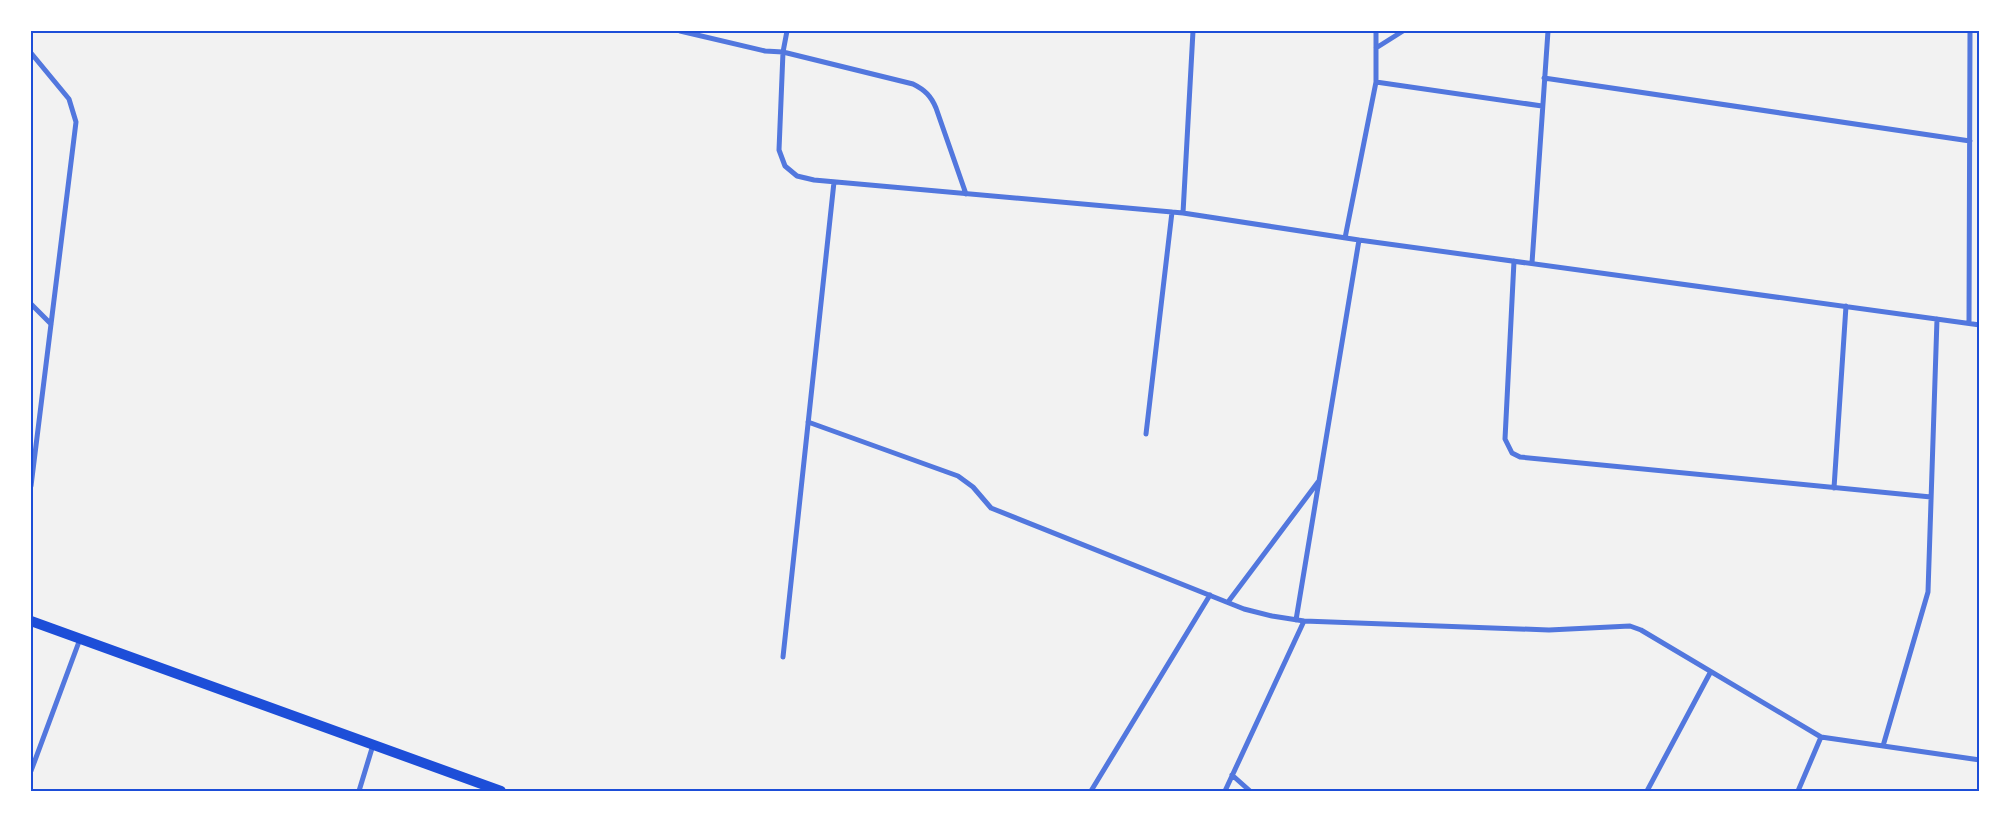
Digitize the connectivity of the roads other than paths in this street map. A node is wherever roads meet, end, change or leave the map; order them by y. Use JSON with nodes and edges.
{"nodes":[{"id":1,"x":680,"y":31,"type":"edge"},
{"id":2,"x":787,"y":31,"type":"edge"},
{"id":3,"x":1193,"y":31,"type":"edge"},
{"id":4,"x":1376,"y":31,"type":"edge"},
{"id":5,"x":1403,"y":31,"type":"edge"},
{"id":6,"x":1548,"y":31,"type":"edge"},
{"id":7,"x":1970,"y":31,"type":"edge"},
{"id":8,"x":1376,"y":48,"type":"junction"},
{"id":9,"x":783,"y":52,"type":"junction"},
{"id":10,"x":31,"y":53,"type":"edge"},
{"id":11,"x":1544,"y":78,"type":"junction"},
{"id":12,"x":1376,"y":82,"type":"junction"},
{"id":13,"x":1542,"y":106,"type":"junction"},
{"id":14,"x":1970,"y":142,"type":"junction"},
{"id":15,"x":834,"y":182,"type":"junction"},
{"id":16,"x":966,"y":194,"type":"junction"},
{"id":17,"x":1172,"y":212,"type":"junction"},
{"id":18,"x":1183,"y":213,"type":"junction"},
{"id":19,"x":1345,"y":238,"type":"junction"},
{"id":20,"x":1359,"y":240,"type":"junction"},
{"id":21,"x":1514,"y":261,"type":"junction"},
{"id":22,"x":1532,"y":263,"type":"junction"},
{"id":23,"x":31,"y":304,"type":"edge"},
{"id":24,"x":1846,"y":306,"type":"junction"},
{"id":25,"x":1937,"y":319,"type":"junction"},
{"id":26,"x":1969,"y":323,"type":"junction"},
{"id":27,"x":51,"y":324,"type":"junction"},
{"id":28,"x":1980,"y":325,"type":"edge"},
{"id":29,"x":808,"y":422,"type":"junction"},
{"id":30,"x":1146,"y":434,"type":"dead end"},
{"id":31,"x":1319,"y":479,"type":"junction"},
{"id":32,"x":31,"y":486,"type":"edge"},
{"id":33,"x":1834,"y":488,"type":"junction"},
{"id":34,"x":1931,"y":497,"type":"junction"},
{"id":35,"x":1210,"y":596,"type":"junction"},
{"id":36,"x":1228,"y":602,"type":"junction"},
{"id":37,"x":1296,"y":620,"type":"junction"},
{"id":38,"x":31,"y":621,"type":"edge"},
{"id":39,"x":1304,"y":621,"type":"junction"},
{"id":40,"x":80,"y":639,"type":"junction"},
{"id":41,"x":783,"y":657,"type":"dead end"},
{"id":42,"x":1710,"y":673,"type":"junction"},
{"id":43,"x":1821,"y":737,"type":"junction"},
{"id":44,"x":373,"y":745,"type":"junction"},
{"id":45,"x":1883,"y":746,"type":"junction"},
{"id":46,"x":1980,"y":760,"type":"edge"},
{"id":47,"x":31,"y":771,"type":"edge"},
{"id":48,"x":1232,"y":775,"type":"junction"},
{"id":49,"x":359,"y":791,"type":"edge"},
{"id":50,"x":501,"y":791,"type":"edge"},
{"id":51,"x":1091,"y":791,"type":"edge"},
{"id":52,"x":1225,"y":791,"type":"edge"},
{"id":53,"x":1250,"y":791,"type":"edge"},
{"id":54,"x":1648,"y":791,"type":"edge"},
{"id":55,"x":1798,"y":791,"type":"edge"}],
"edges":[{"from":1,"to":9,"type":"street"},
{"from":2,"to":9,"type":"street"},
{"from":3,"to":18,"type":"street"},
{"from":4,"to":8,"type":"street"},
{"from":5,"to":8,"type":"street"},
{"from":6,"to":11,"type":"street"},
{"from":7,"to":14,"type":"street"},
{"from":8,"to":12,"type":"street"},
{"from":9,"to":15,"type":"street"},
{"from":9,"to":16,"type":"street"},
{"from":10,"to":27,"type":"street"},
{"from":11,"to":13,"type":"street"},
{"from":11,"to":14,"type":"street"},
{"from":12,"to":13,"type":"street"},
{"from":12,"to":19,"type":"street"},
{"from":13,"to":22,"type":"street"},
{"from":14,"to":26,"type":"street"},
{"from":15,"to":16,"type":"street"},
{"from":15,"to":29,"type":"street"},
{"from":16,"to":17,"type":"street"},
{"from":17,"to":18,"type":"street"},
{"from":17,"to":30,"type":"street"},
{"from":18,"to":19,"type":"street"},
{"from":19,"to":20,"type":"street"},
{"from":20,"to":21,"type":"street"},
{"from":20,"to":31,"type":"street"},
{"from":21,"to":22,"type":"street"},
{"from":21,"to":33,"type":"street"},
{"from":22,"to":24,"type":"street"},
{"from":23,"to":27,"type":"street"},
{"from":24,"to":25,"type":"street"},
{"from":24,"to":33,"type":"street"},
{"from":25,"to":26,"type":"street"},
{"from":25,"to":34,"type":"street"},
{"from":26,"to":28,"type":"street"},
{"from":27,"to":32,"type":"street"},
{"from":29,"to":35,"type":"street"},
{"from":29,"to":41,"type":"street"},
{"from":31,"to":36,"type":"street"},
{"from":31,"to":37,"type":"street"},
{"from":33,"to":34,"type":"street"},
{"from":34,"to":45,"type":"street"},
{"from":35,"to":36,"type":"street"},
{"from":35,"to":51,"type":"street"},
{"from":36,"to":37,"type":"street"},
{"from":37,"to":39,"type":"street"},
{"from":38,"to":40,"type":"main road"},
{"from":39,"to":42,"type":"street"},
{"from":39,"to":48,"type":"street"},
{"from":40,"to":44,"type":"main road"},
{"from":40,"to":47,"type":"street"},
{"from":42,"to":43,"type":"street"},
{"from":42,"to":54,"type":"street"},
{"from":43,"to":45,"type":"street"},
{"from":43,"to":55,"type":"street"},
{"from":44,"to":49,"type":"street"},
{"from":44,"to":50,"type":"main road"},
{"from":45,"to":46,"type":"street"},
{"from":48,"to":52,"type":"street"},
{"from":48,"to":53,"type":"street"}]}
